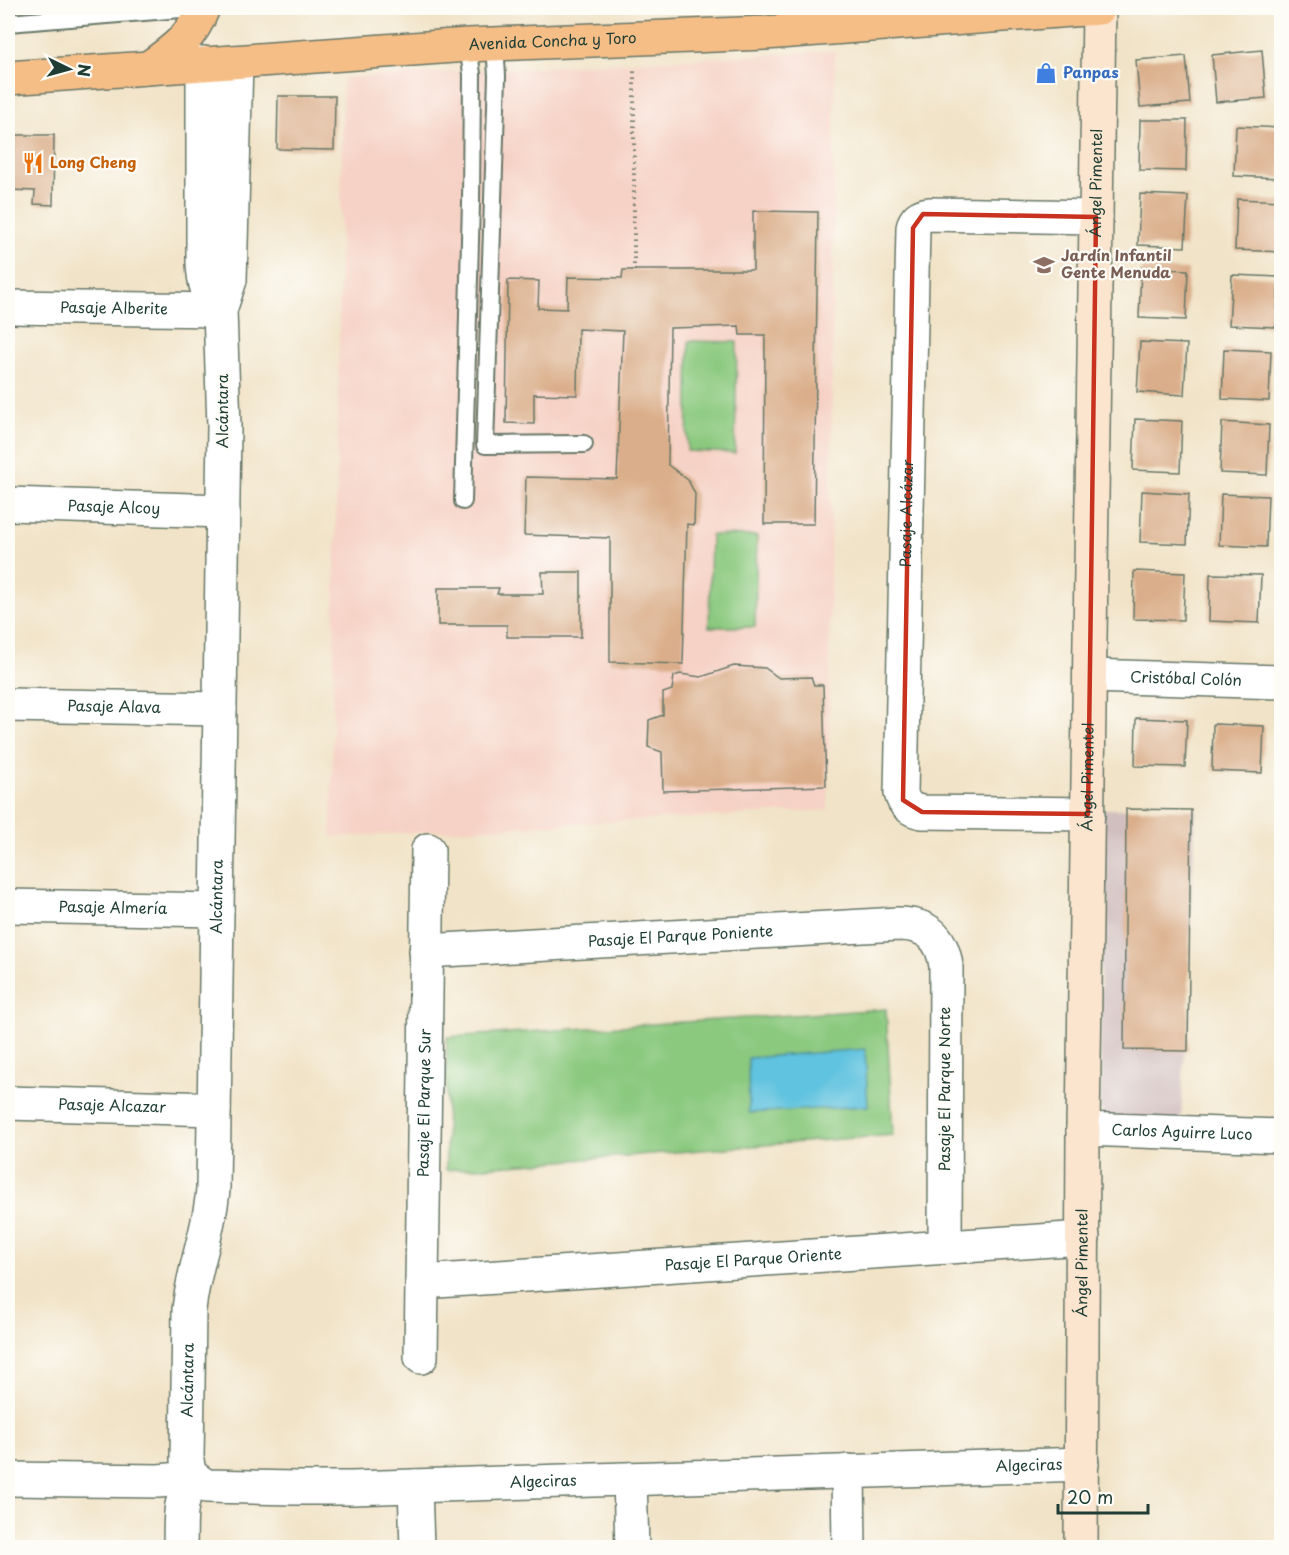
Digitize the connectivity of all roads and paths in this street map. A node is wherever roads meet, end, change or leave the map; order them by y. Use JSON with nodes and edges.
{"nodes":[{"id":1,"x":192,"y":8,"type":"edge"},
{"id":2,"x":203,"y":8,"type":"edge"},
{"id":3,"x":1099,"y":8,"type":"edge"},
{"id":4,"x":8,"y":23,"type":"edge"},
{"id":5,"x":634,"y":38,"type":"junction"},
{"id":6,"x":482,"y":44,"type":"junction"},
{"id":7,"x":236,"y":62,"type":"junction"},
{"id":8,"x":203,"y":63,"type":"junction"},
{"id":9,"x":150,"y":67,"type":"junction"},
{"id":10,"x":8,"y":78,"type":"edge"},
{"id":11,"x":1096,"y":217,"type":"junction"},
{"id":12,"x":634,"y":271,"type":"dead end"},
{"id":13,"x":8,"y":307,"type":"edge"},
{"id":14,"x":220,"y":310,"type":"junction"},
{"id":15,"x":584,"y":444,"type":"dead end"},
{"id":16,"x":463,"y":501,"type":"dead end"},
{"id":17,"x":8,"y":504,"type":"edge"},
{"id":18,"x":223,"y":511,"type":"junction"},
{"id":19,"x":1090,"y":676,"type":"junction"},
{"id":20,"x":1281,"y":682,"type":"edge"},
{"id":21,"x":8,"y":705,"type":"edge"},
{"id":22,"x":220,"y":710,"type":"junction"},
{"id":23,"x":1088,"y":814,"type":"junction"},
{"id":24,"x":428,"y":850,"type":"dead end"},
{"id":25,"x":8,"y":906,"type":"edge"},
{"id":26,"x":217,"y":910,"type":"junction"},
{"id":27,"x":932,"y":935,"type":"joint"},
{"id":28,"x":426,"y":951,"type":"junction"},
{"id":29,"x":8,"y":1103,"type":"edge"},
{"id":30,"x":214,"y":1109,"type":"junction"},
{"id":31,"x":1083,"y":1129,"type":"junction"},
{"id":32,"x":1281,"y":1136,"type":"edge"},
{"id":33,"x":1083,"y":1238,"type":"junction"},
{"id":34,"x":945,"y":1246,"type":"junction"},
{"id":35,"x":422,"y":1282,"type":"junction"},
{"id":36,"x":421,"y":1357,"type":"dead end"},
{"id":37,"x":1082,"y":1464,"type":"junction"},
{"id":38,"x":848,"y":1471,"type":"junction"},
{"id":39,"x":194,"y":1478,"type":"junction"},
{"id":40,"x":8,"y":1479,"type":"edge"},
{"id":41,"x":630,"y":1479,"type":"junction"},
{"id":42,"x":415,"y":1486,"type":"junction"},
{"id":43,"x":180,"y":1548,"type":"edge"},
{"id":44,"x":417,"y":1548,"type":"edge"},
{"id":45,"x":632,"y":1548,"type":"edge"},
{"id":46,"x":849,"y":1548,"type":"edge"},
{"id":47,"x":1081,"y":1548,"type":"edge"}],
"edges":[{"from":1,"to":4,"type":"lane"},
{"from":2,"to":9,"type":"main road"},
{"from":3,"to":5,"type":"main road","name":"Avenida Concha y Toro"},
{"from":3,"to":11,"type":"street","name":"Ángel Pimentel"},
{"from":5,"to":6,"type":"main road","name":"Avenida Concha y Toro"},
{"from":5,"to":12,"type":"path"},
{"from":6,"to":7,"type":"main road","name":"Avenida Concha y Toro"},
{"from":6,"to":15,"type":"lane"},
{"from":6,"to":16,"type":"lane"},
{"from":7,"to":8,"type":"main road","name":"Avenida Concha y Toro"},
{"from":7,"to":14,"type":"street","name":"Alcántara"},
{"from":8,"to":9,"type":"main road","name":"Avenida Concha y Toro"},
{"from":8,"to":14,"type":"street","name":"Alcántara"},
{"from":9,"to":10,"type":"main road","name":"Avenida Concha y Toro"},
{"from":11,"to":19,"type":"street","name":"Ángel Pimentel"},
{"from":11,"to":23,"type":"street","name":"Pasaje Alcázar"},
{"from":13,"to":14,"type":"street","name":"Pasaje Alberite"},
{"from":14,"to":18,"type":"street","name":"Alcántara"},
{"from":17,"to":18,"type":"street","name":"Pasaje Alcoy"},
{"from":18,"to":22,"type":"street","name":"Alcántara"},
{"from":19,"to":20,"type":"street","name":"Cristóbal Colón"},
{"from":19,"to":23,"type":"street","name":"Ángel Pimentel"},
{"from":21,"to":22,"type":"street","name":"Pasaje Alava"},
{"from":22,"to":26,"type":"street","name":"Alcántara"},
{"from":23,"to":31,"type":"street","name":"Ángel Pimentel"},
{"from":24,"to":28,"type":"street","name":"Pasaje El Parque Sur"},
{"from":25,"to":26,"type":"street","name":"Pasaje Almería"},
{"from":26,"to":30,"type":"street","name":"Alcántara"},
{"from":27,"to":28,"type":"street","name":"Pasaje El Parque Poniente"},
{"from":27,"to":34,"type":"street","name":"Pasaje El Parque Norte"},
{"from":28,"to":35,"type":"street","name":"Pasaje El Parque Sur"},
{"from":29,"to":30,"type":"street","name":"Pasaje Alcazar"},
{"from":30,"to":39,"type":"street","name":"Alcántara"},
{"from":31,"to":32,"type":"street","name":"Carlos Aguirre Luco"},
{"from":31,"to":33,"type":"street","name":"Ángel Pimentel"},
{"from":33,"to":34,"type":"street","name":"Pasaje El Parque Oriente"},
{"from":33,"to":37,"type":"street","name":"Ángel Pimentel"},
{"from":34,"to":35,"type":"street","name":"Pasaje El Parque Oriente"},
{"from":35,"to":36,"type":"street","name":"Pasaje El Parque Sur"},
{"from":37,"to":38,"type":"street","name":"Algeciras"},
{"from":37,"to":47,"type":"street","name":"Ángel Pimentel"},
{"from":38,"to":41,"type":"street","name":"Algeciras"},
{"from":38,"to":46,"type":"street"},
{"from":39,"to":40,"type":"street","name":"Algeciras"},
{"from":39,"to":42,"type":"street","name":"Algeciras"},
{"from":39,"to":43,"type":"street"},
{"from":41,"to":42,"type":"street","name":"Algeciras"},
{"from":41,"to":45,"type":"street"},
{"from":42,"to":44,"type":"street"}]}
